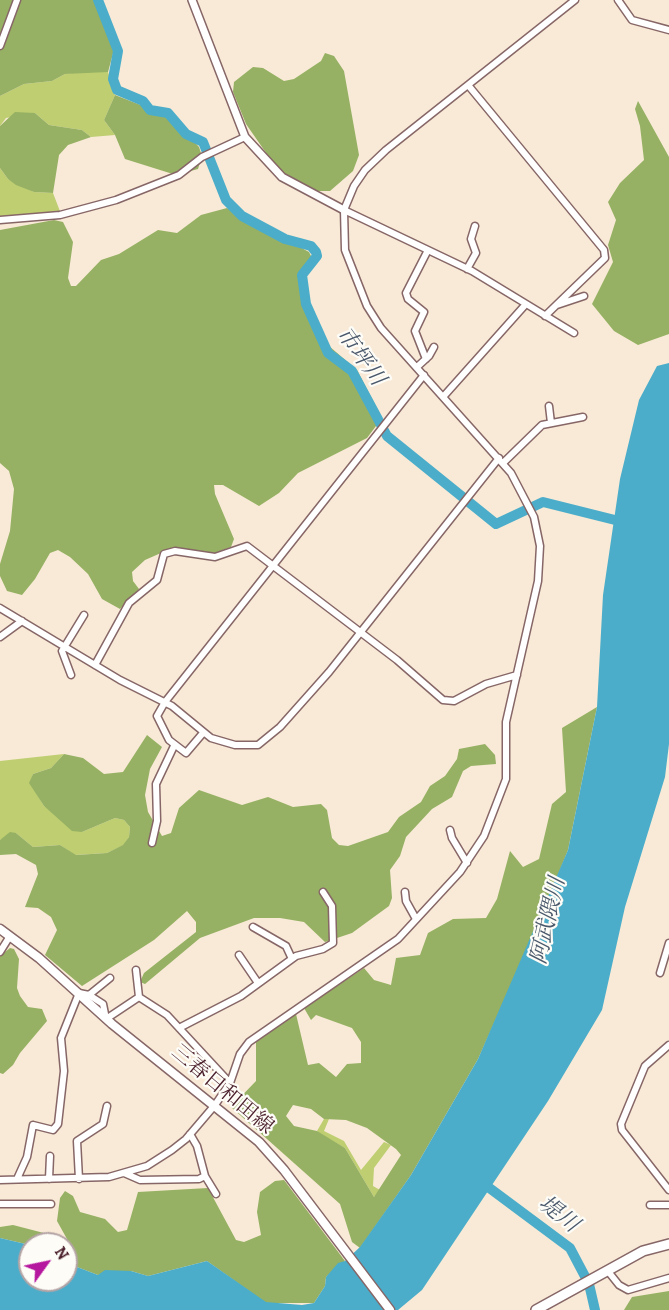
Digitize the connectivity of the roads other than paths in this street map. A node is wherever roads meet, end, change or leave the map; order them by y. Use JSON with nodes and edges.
{"nodes":[{"id":1,"x":17,"y":0,"type":"edge"},
{"id":2,"x":192,"y":0,"type":"edge"},
{"id":3,"x":575,"y":0,"type":"edge"},
{"id":4,"x":618,"y":0,"type":"edge"},
{"id":5,"x":669,"y":30,"type":"edge"},
{"id":6,"x":0,"y":46,"type":"edge"},
{"id":7,"x":468,"y":85,"type":"junction"},
{"id":8,"x":245,"y":137,"type":"junction"},
{"id":9,"x":344,"y":210,"type":"junction"},
{"id":10,"x":0,"y":220,"type":"edge"},
{"id":11,"x":475,"y":226,"type":"dead end"},
{"id":12,"x":428,"y":250,"type":"junction"},
{"id":13,"x":467,"y":269,"type":"junction"},
{"id":14,"x":584,"y":296,"type":"dead end"},
{"id":15,"x":526,"y":304,"type":"junction"},
{"id":16,"x":557,"y":305,"type":"junction"},
{"id":17,"x":545,"y":316,"type":"junction"},
{"id":18,"x":574,"y":333,"type":"dead end"},
{"id":19,"x":434,"y":347,"type":"dead end"},
{"id":20,"x":426,"y":359,"type":"junction"},
{"id":21,"x":417,"y":368,"type":"junction"},
{"id":22,"x":424,"y":375,"type":"junction"},
{"id":23,"x":443,"y":397,"type":"junction"},
{"id":24,"x":549,"y":406,"type":"dead end"},
{"id":25,"x":583,"y":417,"type":"dead end"},
{"id":26,"x":551,"y":423,"type":"junction"},
{"id":27,"x":501,"y":460,"type":"junction"},
{"id":28,"x":274,"y":564,"type":"junction"},
{"id":29,"x":0,"y":608,"type":"edge"},
{"id":30,"x":84,"y":615,"type":"dead end"},
{"id":31,"x":22,"y":621,"type":"junction"},
{"id":32,"x":361,"y":633,"type":"junction"},
{"id":33,"x":0,"y":638,"type":"edge"},
{"id":34,"x":64,"y":647,"type":"junction"},
{"id":35,"x":95,"y":665,"type":"junction"},
{"id":36,"x":71,"y":675,"type":"dead end"},
{"id":37,"x":517,"y":675,"type":"junction"},
{"id":38,"x":165,"y":702,"type":"junction"},
{"id":39,"x":203,"y":733,"type":"junction"},
{"id":40,"x":174,"y":746,"type":"junction"},
{"id":41,"x":450,"y":830,"type":"dead end"},
{"id":42,"x":152,"y":843,"type":"dead end"},
{"id":43,"x":467,"y":863,"type":"junction"},
{"id":44,"x":323,"y":892,"type":"dead end"},
{"id":45,"x":405,"y":892,"type":"dead end"},
{"id":46,"x":416,"y":919,"type":"junction"},
{"id":47,"x":253,"y":927,"type":"dead end"},
{"id":48,"x":0,"y":929,"type":"edge"},
{"id":49,"x":10,"y":936,"type":"junction"},
{"id":50,"x":669,"y":943,"type":"edge"},
{"id":51,"x":0,"y":952,"type":"edge"},
{"id":52,"x":239,"y":955,"type":"dead end"},
{"id":53,"x":292,"y":959,"type":"junction"},
{"id":54,"x":136,"y":970,"type":"dead end"},
{"id":55,"x":660,"y":973,"type":"dead end"},
{"id":56,"x":110,"y":978,"type":"dead end"},
{"id":57,"x":258,"y":983,"type":"junction"},
{"id":58,"x":84,"y":994,"type":"junction"},
{"id":59,"x":139,"y":997,"type":"junction"},
{"id":60,"x":106,"y":1019,"type":"junction"},
{"id":61,"x":179,"y":1028,"type":"junction"},
{"id":62,"x":669,"y":1045,"type":"edge"},
{"id":63,"x":230,"y":1083,"type":"junction"},
{"id":64,"x":215,"y":1105,"type":"junction"},
{"id":65,"x":107,"y":1106,"type":"dead end"},
{"id":66,"x":189,"y":1134,"type":"junction"},
{"id":67,"x":50,"y":1156,"type":"dead end"},
{"id":68,"x":124,"y":1173,"type":"junction"},
{"id":69,"x":205,"y":1176,"type":"junction"},
{"id":70,"x":17,"y":1179,"type":"junction"},
{"id":71,"x":49,"y":1179,"type":"junction"},
{"id":72,"x":79,"y":1179,"type":"junction"},
{"id":73,"x":0,"y":1180,"type":"edge"},
{"id":74,"x":669,"y":1190,"type":"edge"},
{"id":75,"x":216,"y":1194,"type":"dead end"},
{"id":76,"x":0,"y":1204,"type":"edge"},
{"id":77,"x":51,"y":1204,"type":"dead end"},
{"id":78,"x":650,"y":1205,"type":"dead end"},
{"id":79,"x":669,"y":1205,"type":"edge"},
{"id":80,"x":669,"y":1244,"type":"edge"},
{"id":81,"x":607,"y":1270,"type":"junction"},
{"id":82,"x":669,"y":1278,"type":"edge"},
{"id":83,"x":390,"y":1310,"type":"edge"},
{"id":84,"x":536,"y":1310,"type":"edge"}],
"edges":[{"from":1,"to":6,"type":"street"},
{"from":2,"to":8,"type":"street"},
{"from":3,"to":7,"type":"street"},
{"from":4,"to":5,"type":"street"},
{"from":7,"to":9,"type":"street"},
{"from":7,"to":16,"type":"street"},
{"from":8,"to":9,"type":"street"},
{"from":8,"to":10,"type":"street"},
{"from":9,"to":12,"type":"street"},
{"from":9,"to":21,"type":"street"},
{"from":11,"to":13,"type":"street"},
{"from":12,"to":13,"type":"street"},
{"from":12,"to":20,"type":"street"},
{"from":13,"to":15,"type":"street"},
{"from":14,"to":16,"type":"street"},
{"from":15,"to":17,"type":"street"},
{"from":15,"to":23,"type":"street"},
{"from":16,"to":17,"type":"street"},
{"from":17,"to":18,"type":"street"},
{"from":19,"to":20,"type":"street"},
{"from":20,"to":21,"type":"street"},
{"from":21,"to":22,"type":"street"},
{"from":22,"to":23,"type":"street"},
{"from":22,"to":28,"type":"street"},
{"from":23,"to":27,"type":"street"},
{"from":24,"to":26,"type":"street"},
{"from":25,"to":26,"type":"street"},
{"from":26,"to":27,"type":"street"},
{"from":27,"to":32,"type":"street"},
{"from":27,"to":37,"type":"street"},
{"from":28,"to":32,"type":"street"},
{"from":28,"to":35,"type":"street"},
{"from":28,"to":38,"type":"street"},
{"from":29,"to":31,"type":"street"},
{"from":30,"to":34,"type":"street"},
{"from":31,"to":33,"type":"street"},
{"from":31,"to":34,"type":"street"},
{"from":32,"to":37,"type":"street"},
{"from":32,"to":39,"type":"street"},
{"from":34,"to":35,"type":"street"},
{"from":34,"to":36,"type":"street"},
{"from":35,"to":38,"type":"street"},
{"from":37,"to":43,"type":"street"},
{"from":38,"to":39,"type":"street"},
{"from":38,"to":40,"type":"street"},
{"from":39,"to":40,"type":"street"},
{"from":40,"to":42,"type":"street"},
{"from":41,"to":43,"type":"street"},
{"from":43,"to":46,"type":"street"},
{"from":44,"to":53,"type":"street"},
{"from":45,"to":46,"type":"street"},
{"from":46,"to":63,"type":"street"},
{"from":47,"to":53,"type":"street"},
{"from":48,"to":49,"type":"main road","name":"三春日和田線"},
{"from":49,"to":51,"type":"street"},
{"from":49,"to":58,"type":"main road","name":"三春日和田線"},
{"from":50,"to":55,"type":"street"},
{"from":52,"to":57,"type":"street"},
{"from":53,"to":57,"type":"street"},
{"from":54,"to":59,"type":"street"},
{"from":56,"to":58,"type":"street"},
{"from":57,"to":61,"type":"street"},
{"from":58,"to":60,"type":"main road","name":"三春日和田線"},
{"from":58,"to":70,"type":"street"},
{"from":59,"to":60,"type":"street"},
{"from":59,"to":61,"type":"street"},
{"from":60,"to":64,"type":"main road","name":"三春日和田線"},
{"from":61,"to":63,"type":"street"},
{"from":62,"to":74,"type":"street"},
{"from":63,"to":64,"type":"street"},
{"from":64,"to":66,"type":"street"},
{"from":64,"to":83,"type":"main road","name":"三春日和田線"},
{"from":65,"to":72,"type":"street"},
{"from":66,"to":68,"type":"street"},
{"from":66,"to":69,"type":"street"},
{"from":67,"to":71,"type":"street"},
{"from":68,"to":69,"type":"street"},
{"from":68,"to":72,"type":"street"},
{"from":69,"to":75,"type":"street"},
{"from":70,"to":71,"type":"street"},
{"from":70,"to":73,"type":"street"},
{"from":71,"to":72,"type":"street"},
{"from":76,"to":77,"type":"street"},
{"from":78,"to":79,"type":"street"},
{"from":80,"to":81,"type":"main road"},
{"from":81,"to":82,"type":"street"},
{"from":81,"to":84,"type":"main road"}]}
